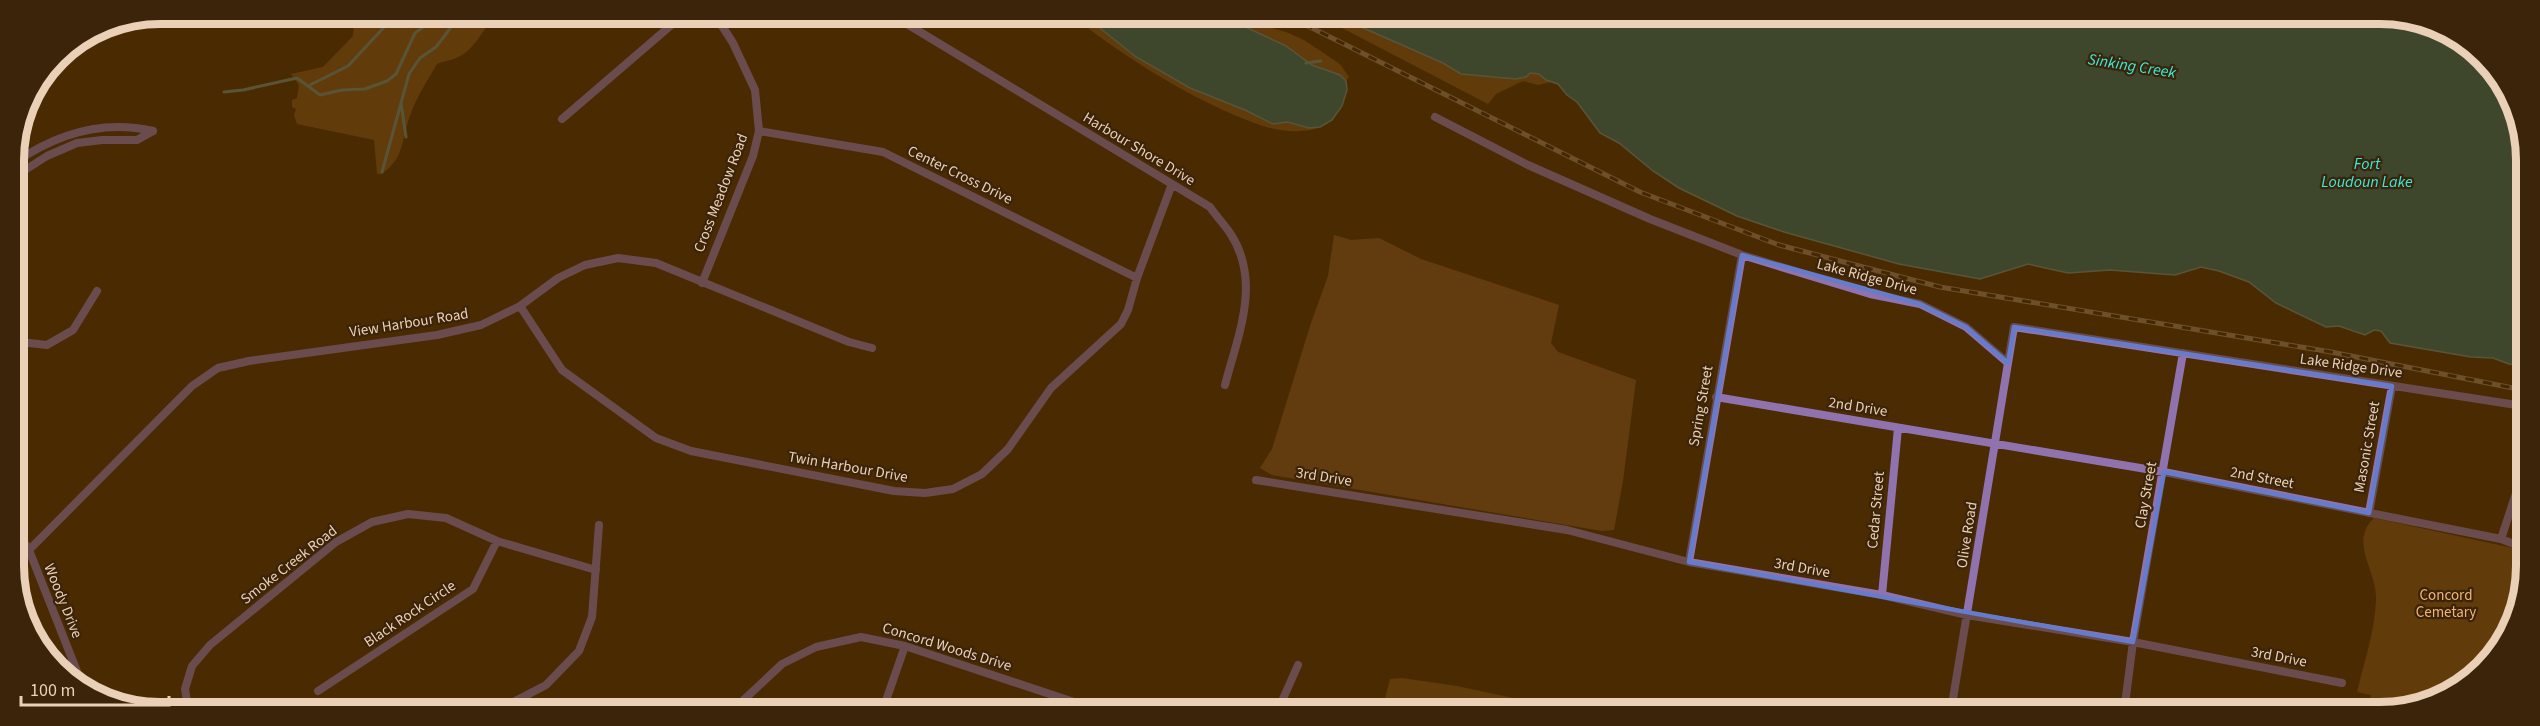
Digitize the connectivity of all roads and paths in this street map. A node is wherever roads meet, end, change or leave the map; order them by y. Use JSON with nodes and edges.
{"nodes":[{"id":1,"x":673,"y":24,"type":"edge"},
{"id":2,"x":721,"y":24,"type":"edge"},
{"id":3,"x":907,"y":24,"type":"edge"},
{"id":4,"x":1435,"y":117,"type":"dead end"},
{"id":5,"x":562,"y":119,"type":"dead end"},
{"id":6,"x":759,"y":131,"type":"junction"},
{"id":7,"x":24,"y":156,"type":"edge"},
{"id":8,"x":24,"y":171,"type":"edge"},
{"id":9,"x":1172,"y":184,"type":"junction"},
{"id":10,"x":1742,"y":255,"type":"junction"},
{"id":11,"x":1137,"y":278,"type":"junction"},
{"id":12,"x":702,"y":283,"type":"junction"},
{"id":13,"x":97,"y":291,"type":"dead end"},
{"id":14,"x":520,"y":306,"type":"junction"},
{"id":15,"x":24,"y":342,"type":"edge"},
{"id":16,"x":872,"y":348,"type":"dead end"},
{"id":17,"x":2183,"y":353,"type":"junction"},
{"id":18,"x":2008,"y":363,"type":"junction"},
{"id":19,"x":1225,"y":385,"type":"dead end"},
{"id":20,"x":2392,"y":386,"type":"junction"},
{"id":21,"x":1716,"y":397,"type":"junction"},
{"id":22,"x":2516,"y":405,"type":"edge"},
{"id":23,"x":1898,"y":428,"type":"junction"},
{"id":24,"x":1995,"y":444,"type":"junction"},
{"id":25,"x":2164,"y":472,"type":"junction"},
{"id":26,"x":1257,"y":480,"type":"dead end"},
{"id":27,"x":2516,"y":493,"type":"edge"},
{"id":28,"x":2369,"y":513,"type":"junction"},
{"id":29,"x":599,"y":525,"type":"dead end"},
{"id":30,"x":2501,"y":539,"type":"junction"},
{"id":31,"x":497,"y":541,"type":"junction"},
{"id":32,"x":24,"y":542,"type":"edge"},
{"id":33,"x":2516,"y":545,"type":"edge"},
{"id":34,"x":29,"y":550,"type":"junction"},
{"id":35,"x":1689,"y":562,"type":"junction"},
{"id":36,"x":596,"y":570,"type":"junction"},
{"id":37,"x":1882,"y":595,"type":"junction"},
{"id":38,"x":1967,"y":615,"type":"junction"},
{"id":39,"x":2133,"y":642,"type":"junction"},
{"id":40,"x":905,"y":646,"type":"junction"},
{"id":41,"x":1298,"y":665,"type":"dead end"},
{"id":42,"x":78,"y":675,"type":"edge"},
{"id":43,"x":2342,"y":683,"type":"dead end"},
{"id":44,"x":318,"y":691,"type":"dead end"},
{"id":45,"x":187,"y":702,"type":"edge"},
{"id":46,"x":513,"y":702,"type":"edge"},
{"id":47,"x":741,"y":702,"type":"edge"},
{"id":48,"x":885,"y":702,"type":"edge"},
{"id":49,"x":1074,"y":702,"type":"edge"},
{"id":50,"x":1282,"y":702,"type":"edge"},
{"id":51,"x":1952,"y":702,"type":"edge"},
{"id":52,"x":2125,"y":702,"type":"edge"}],
"edges":[{"from":1,"to":5,"type":"street"},
{"from":2,"to":6,"type":"street","name":"Cross Meadow Road"},
{"from":3,"to":9,"type":"street","name":"Harbour Shore Drive"},
{"from":4,"to":10,"type":"street","name":"Lake Ridge Drive"},
{"from":6,"to":11,"type":"street","name":"Center Cross Drive"},
{"from":6,"to":12,"type":"street","name":"Cross Meadow Road"},
{"from":7,"to":8,"type":"street"},
{"from":9,"to":11,"type":"street","name":"Twin Harbour Drive"},
{"from":9,"to":19,"type":"street","name":"Harbour Shore Drive"},
{"from":10,"to":18,"type":"street","name":"Lake Ridge Drive"},
{"from":10,"to":21,"type":"street","name":"Spring Street"},
{"from":11,"to":14,"type":"street","name":"Twin Harbour Drive"},
{"from":12,"to":14,"type":"street","name":"View Harbour Road"},
{"from":12,"to":16,"type":"street","name":"View Harbour Road"},
{"from":13,"to":15,"type":"street"},
{"from":14,"to":34,"type":"street","name":"View Harbour Road"},
{"from":17,"to":18,"type":"street","name":"Lake Ridge Drive"},
{"from":17,"to":20,"type":"street","name":"Lake Ridge Drive"},
{"from":17,"to":25,"type":"street","name":"Clay Street"},
{"from":18,"to":24,"type":"street","name":"Olive Road"},
{"from":20,"to":22,"type":"street","name":"Lake Ridge Drive"},
{"from":20,"to":28,"type":"street","name":"Masonic Street"},
{"from":21,"to":23,"type":"street","name":"2nd Drive"},
{"from":21,"to":35,"type":"street","name":"Spring Street"},
{"from":23,"to":24,"type":"street","name":"2nd Drive"},
{"from":23,"to":37,"type":"street","name":"Cedar Street"},
{"from":24,"to":25,"type":"street","name":"2nd Street"},
{"from":24,"to":38,"type":"street","name":"Olive Road"},
{"from":25,"to":28,"type":"street","name":"2nd Street"},
{"from":25,"to":39,"type":"street","name":"Clay Street"},
{"from":26,"to":35,"type":"street","name":"3rd Drive"},
{"from":27,"to":30,"type":"street"},
{"from":28,"to":30,"type":"street","name":"2nd Street"},
{"from":29,"to":36,"type":"street"},
{"from":30,"to":33,"type":"street","name":"2nd Street"},
{"from":31,"to":36,"type":"street","name":"Smoke Creek Road"},
{"from":31,"to":44,"type":"street","name":"Black Rock Circle"},
{"from":31,"to":45,"type":"street","name":"Smoke Creek Road"},
{"from":32,"to":34,"type":"street","name":"Woody Drive"},
{"from":34,"to":42,"type":"street","name":"Woody Drive"},
{"from":35,"to":37,"type":"street","name":"3rd Drive"},
{"from":36,"to":46,"type":"street"},
{"from":37,"to":38,"type":"street","name":"3rd Drive"},
{"from":38,"to":39,"type":"street","name":"3rd Drive"},
{"from":38,"to":51,"type":"street","name":"Olive Road"},
{"from":39,"to":43,"type":"street","name":"3rd Drive"},
{"from":39,"to":52,"type":"street","name":"Clay Street"},
{"from":40,"to":47,"type":"street","name":"Concord Woods Drive"},
{"from":40,"to":48,"type":"street"},
{"from":40,"to":49,"type":"street","name":"Concord Woods Drive"},
{"from":41,"to":50,"type":"street"}]}
